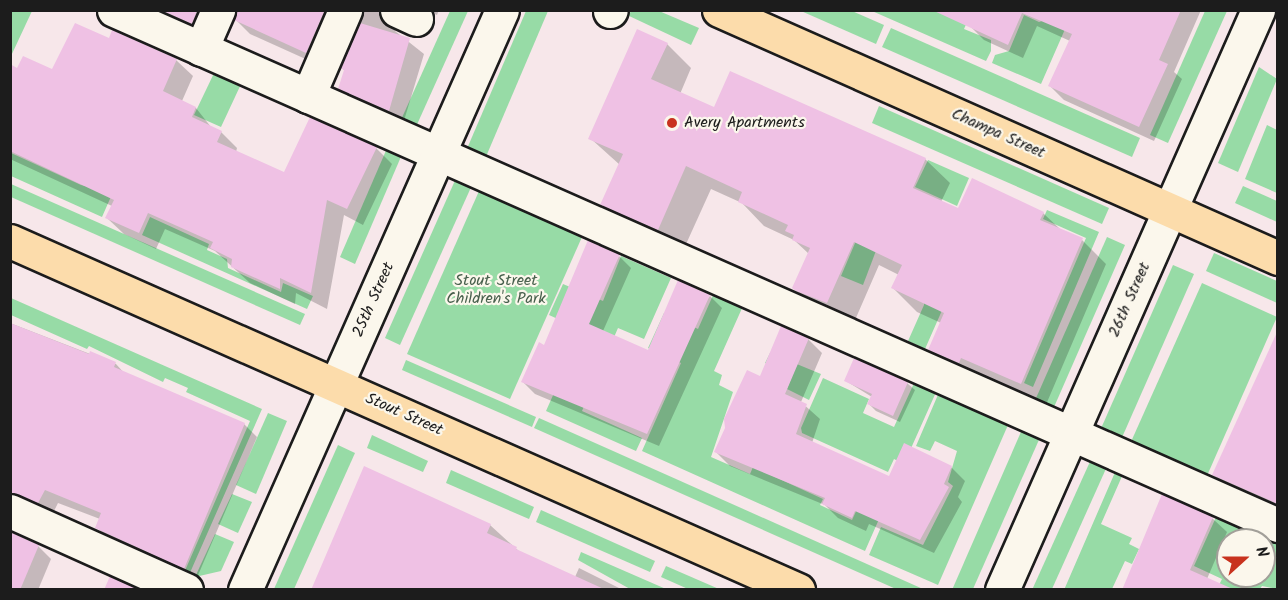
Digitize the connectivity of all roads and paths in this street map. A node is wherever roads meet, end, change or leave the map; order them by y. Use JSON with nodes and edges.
{"nodes":[{"id":1,"x":114,"y":10,"type":"edge"},
{"id":2,"x":218,"y":10,"type":"edge"},
{"id":3,"x":345,"y":10,"type":"edge"},
{"id":4,"x":502,"y":10,"type":"edge"},
{"id":5,"x":719,"y":10,"type":"edge"},
{"id":6,"x":1258,"y":10,"type":"edge"},
{"id":7,"x":201,"y":49,"type":"junction"},
{"id":8,"x":308,"y":96,"type":"junction"},
{"id":9,"x":439,"y":154,"type":"junction"},
{"id":10,"x":1170,"y":210,"type":"junction"},
{"id":11,"x":10,"y":241,"type":"edge"},
{"id":12,"x":1278,"y":258,"type":"edge"},
{"id":13,"x":336,"y":385,"type":"junction"},
{"id":14,"x":1071,"y":434,"type":"junction"},
{"id":15,"x":10,"y":511,"type":"edge"},
{"id":16,"x":1278,"y":525,"type":"edge"},
{"id":17,"x":186,"y":590,"type":"edge"},
{"id":18,"x":245,"y":590,"type":"edge"},
{"id":19,"x":798,"y":590,"type":"edge"},
{"id":20,"x":1002,"y":590,"type":"edge"}],
"edges":[{"from":1,"to":7,"type":"street"},
{"from":2,"to":7,"type":"street"},
{"from":3,"to":8,"type":"street"},
{"from":4,"to":9,"type":"street","name":"25th Street"},
{"from":5,"to":10,"type":"main road","name":"Champa Street"},
{"from":6,"to":10,"type":"street","name":"26th Street"},
{"from":7,"to":8,"type":"street"},
{"from":8,"to":9,"type":"street"},
{"from":9,"to":13,"type":"street","name":"25th Street"},
{"from":9,"to":14,"type":"street"},
{"from":10,"to":12,"type":"main road","name":"Champa Street"},
{"from":10,"to":14,"type":"street","name":"26th Street"},
{"from":11,"to":13,"type":"main road","name":"Stout Street"},
{"from":13,"to":18,"type":"street","name":"25th Street"},
{"from":13,"to":19,"type":"main road","name":"Stout Street"},
{"from":14,"to":16,"type":"street"},
{"from":14,"to":20,"type":"street","name":"26th Street"},
{"from":15,"to":17,"type":"street"}]}
